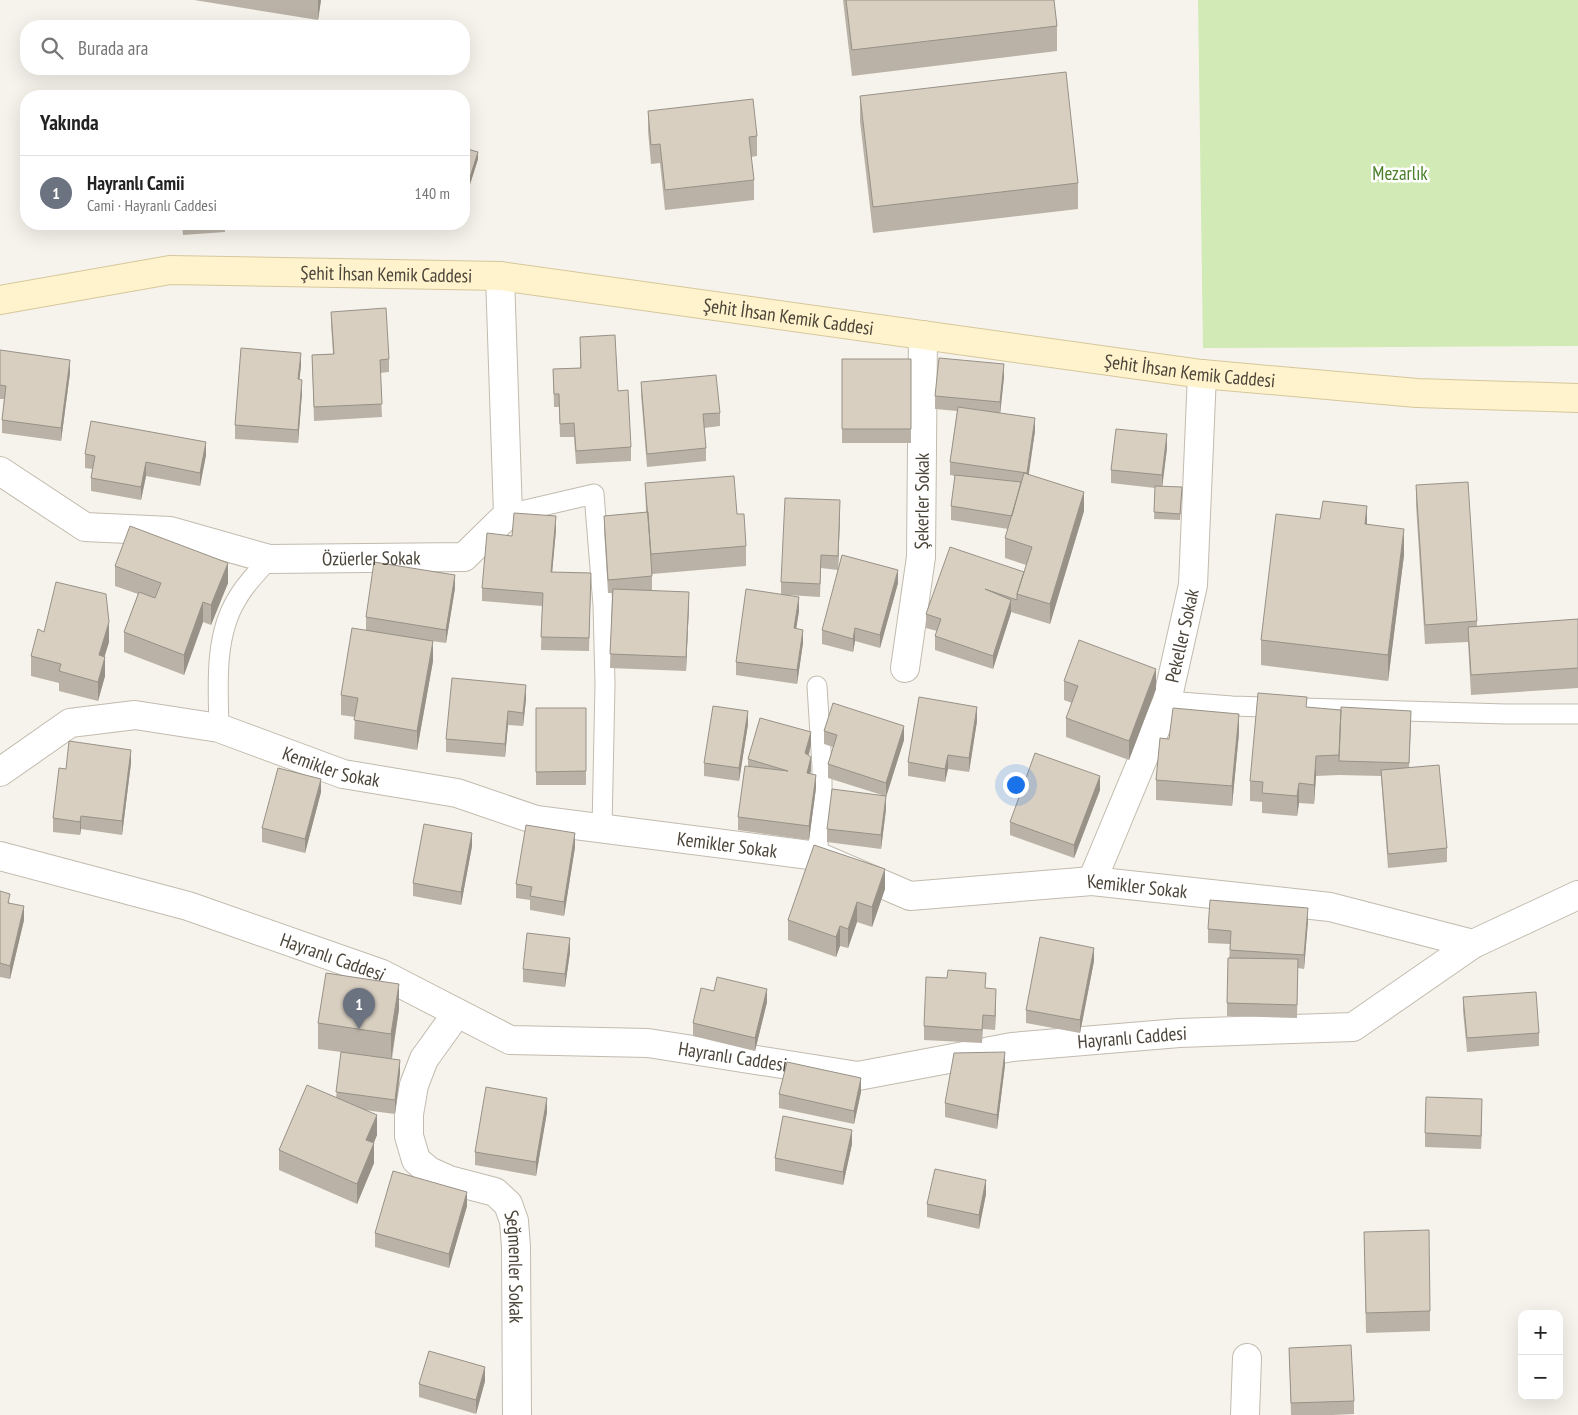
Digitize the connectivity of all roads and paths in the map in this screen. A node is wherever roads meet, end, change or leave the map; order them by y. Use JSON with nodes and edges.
{"nodes":[{"id":1,"x":500,"y":276,"type":"junction"},
{"id":2,"x":0,"y":300,"type":"edge"},
{"id":3,"x":923,"y":335,"type":"junction"},
{"id":4,"x":1202,"y":374,"type":"junction"},
{"id":5,"x":1578,"y":398,"type":"edge"},
{"id":6,"x":0,"y":471,"type":"edge"},
{"id":7,"x":508,"y":514,"type":"junction"},
{"id":8,"x":269,"y":559,"type":"junction"},
{"id":9,"x":905,"y":668,"type":"dead end"},
{"id":10,"x":817,"y":686,"type":"dead end"},
{"id":11,"x":1167,"y":701,"type":"junction"},
{"id":12,"x":1578,"y":714,"type":"edge"},
{"id":13,"x":218,"y":728,"type":"junction"},
{"id":14,"x":0,"y":772,"type":"edge"},
{"id":15,"x":602,"y":828,"type":"junction"},
{"id":16,"x":0,"y":856,"type":"edge"},
{"id":17,"x":817,"y":856,"type":"junction"},
{"id":18,"x":1092,"y":881,"type":"junction"},
{"id":19,"x":1578,"y":895,"type":"edge"},
{"id":20,"x":1473,"y":944,"type":"junction"},
{"id":21,"x":457,"y":1014,"type":"junction"},
{"id":22,"x":1247,"y":1358,"type":"dead end"},
{"id":23,"x":517,"y":1415,"type":"edge"},
{"id":24,"x":1245,"y":1415,"type":"edge"}],
"edges":[{"from":1,"to":2,"type":"street","name":"Şehit İhsan Kemik Caddesi"},
{"from":1,"to":3,"type":"street","name":"Şehit İhsan Kemik Caddesi"},
{"from":1,"to":7,"type":"street"},
{"from":3,"to":4,"type":"street","name":"Şehit İhsan Kemik Caddesi"},
{"from":3,"to":9,"type":"street","name":"Şekerler Sokak"},
{"from":4,"to":5,"type":"street","name":"Şehit İhsan Kemik Caddesi"},
{"from":4,"to":11,"type":"street","name":"Pekeller Sokak"},
{"from":6,"to":8,"type":"street","name":"Özüerler Sokak"},
{"from":7,"to":8,"type":"street","name":"Özüerler Sokak"},
{"from":7,"to":15,"type":"lane"},
{"from":8,"to":13,"type":"lane"},
{"from":10,"to":17,"type":"lane"},
{"from":11,"to":12,"type":"lane"},
{"from":11,"to":18,"type":"street","name":"Pekeller Sokak"},
{"from":13,"to":14,"type":"street","name":"Kemikler Sokak"},
{"from":13,"to":15,"type":"street","name":"Kemikler Sokak"},
{"from":15,"to":17,"type":"street","name":"Kemikler Sokak"},
{"from":16,"to":21,"type":"street","name":"Hayranlı Caddesi"},
{"from":17,"to":18,"type":"street","name":"Kemikler Sokak"},
{"from":18,"to":20,"type":"street","name":"Kemikler Sokak"},
{"from":19,"to":20,"type":"street","name":"Hayranlı Caddesi"},
{"from":20,"to":21,"type":"street","name":"Hayranlı Caddesi"},
{"from":21,"to":23,"type":"street","name":"Seğmenler Sokak"},
{"from":22,"to":24,"type":"street"}]}
